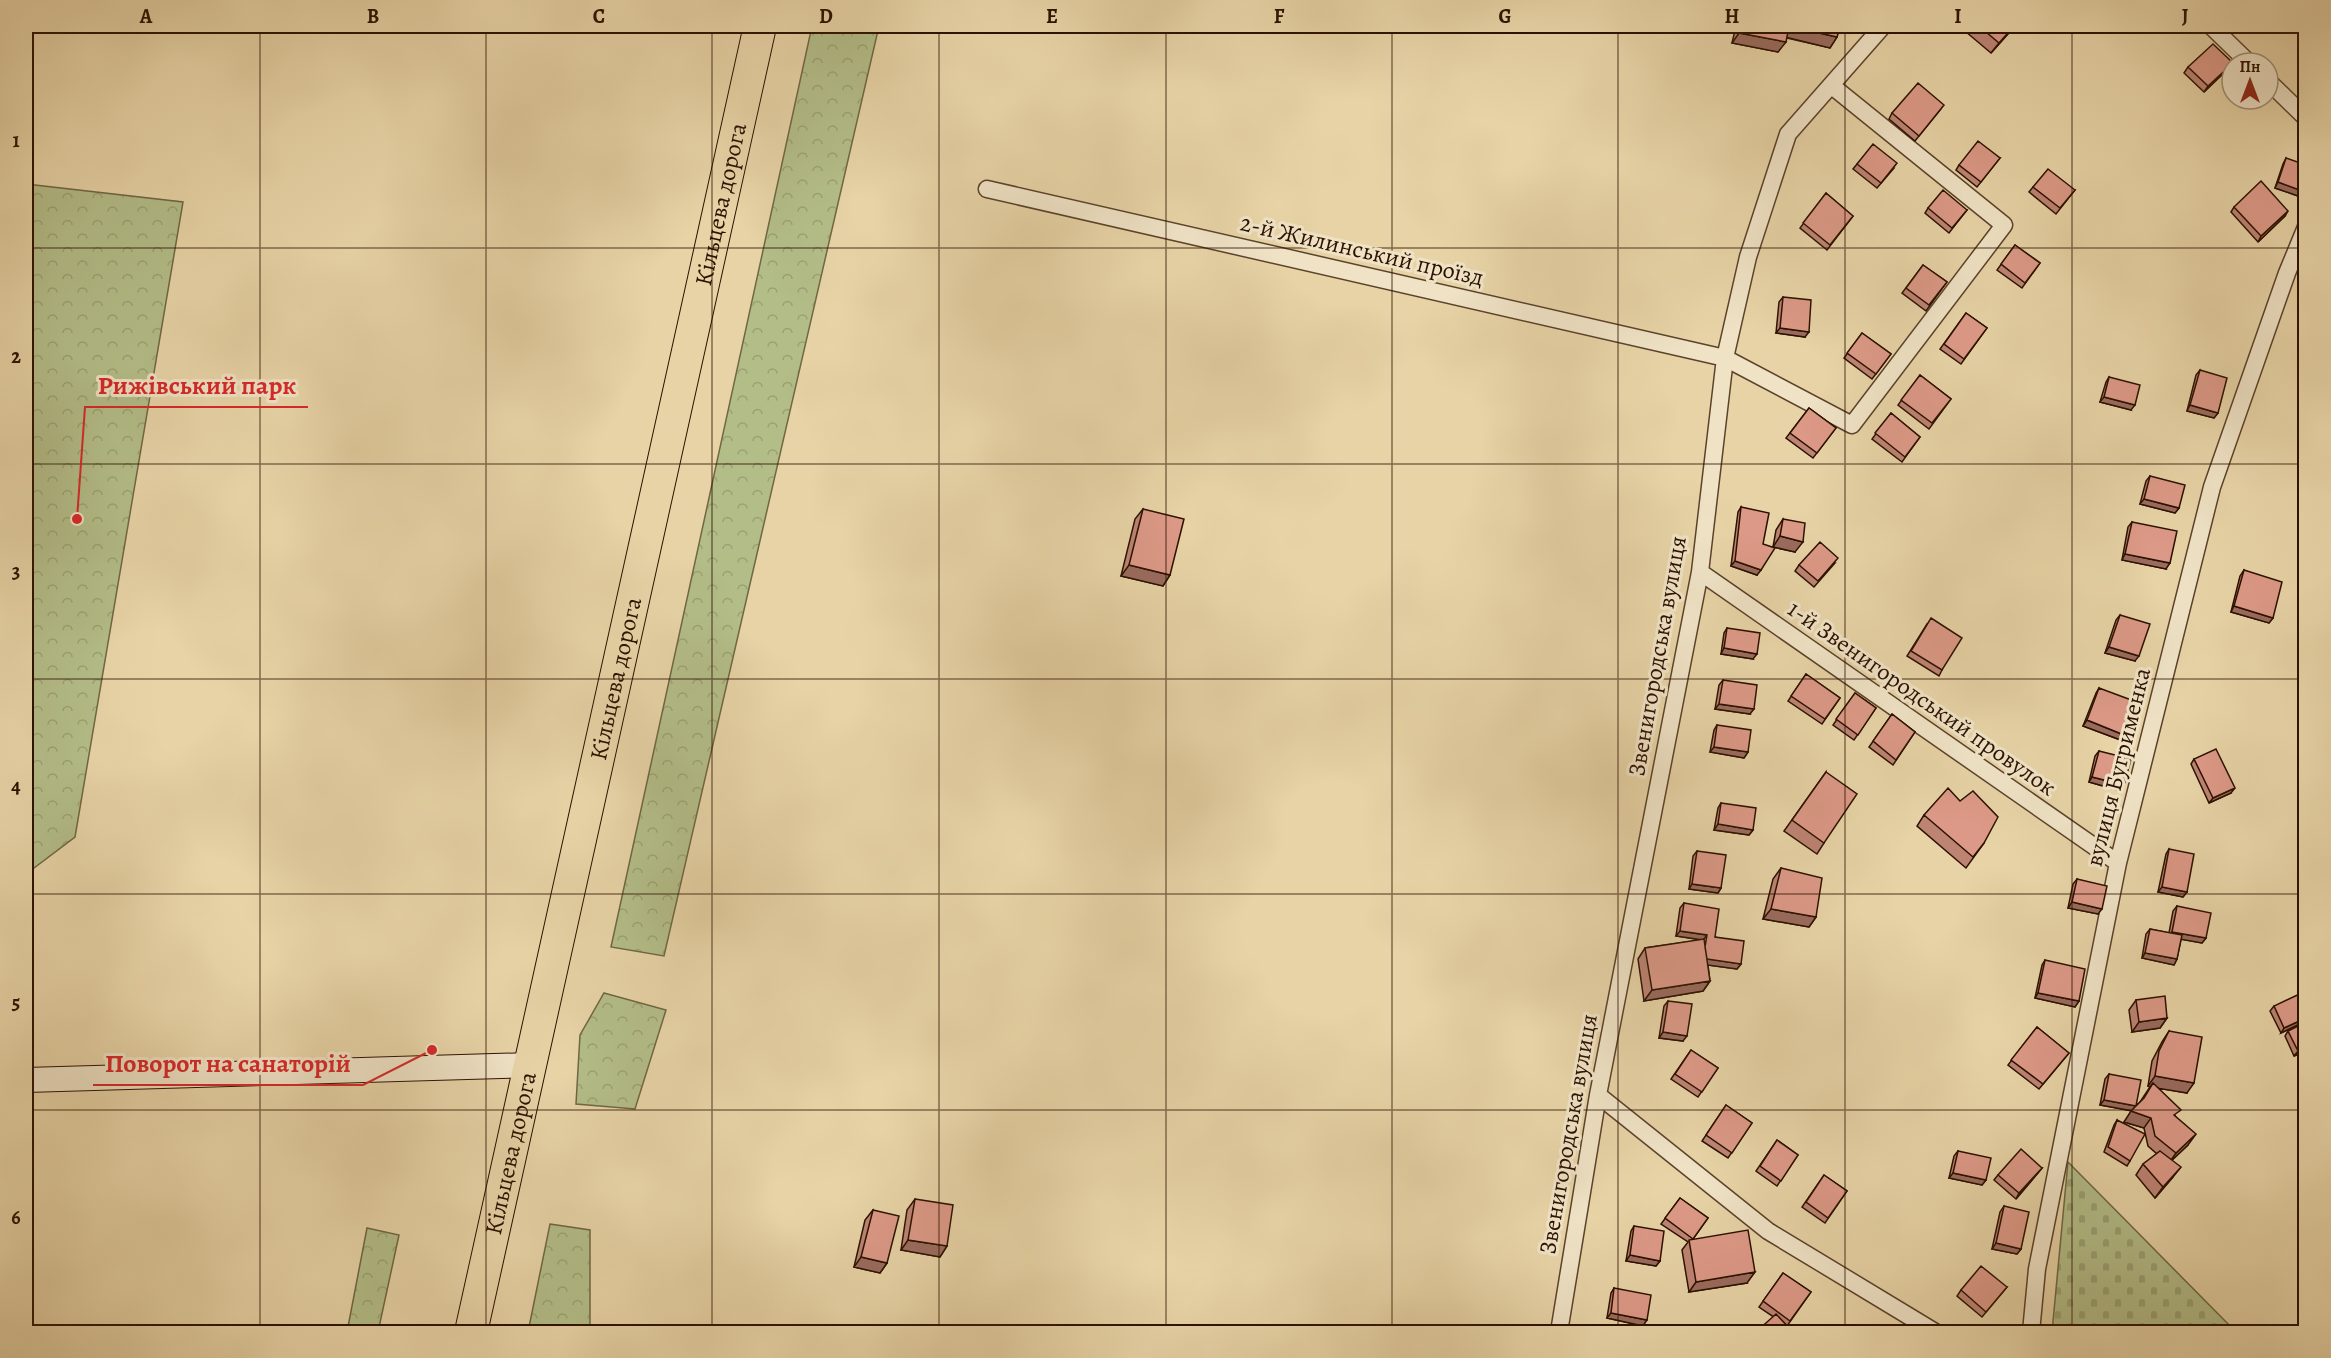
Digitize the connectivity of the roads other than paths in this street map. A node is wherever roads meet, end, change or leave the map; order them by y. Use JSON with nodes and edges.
{"nodes":[{"id":1,"x":760,"y":26,"type":"edge"},
{"id":2,"x":1883,"y":26,"type":"edge"},
{"id":3,"x":2211,"y":26,"type":"edge"},
{"id":4,"x":2237,"y":51,"type":"edge"},
{"id":5,"x":1832,"y":86,"type":"junction"},
{"id":6,"x":2280,"y":93,"type":"edge"},
{"id":7,"x":2306,"y":118,"type":"edge"},
{"id":8,"x":987,"y":189,"type":"dead end"},
{"id":9,"x":2306,"y":227,"type":"edge"},
{"id":10,"x":1725,"y":358,"type":"junction"},
{"id":11,"x":1700,"y":572,"type":"junction"},
{"id":12,"x":2118,"y":863,"type":"junction"},
{"id":13,"x":531,"y":1065,"type":"junction"},
{"id":14,"x":26,"y":1080,"type":"edge"},
{"id":15,"x":1598,"y":1095,"type":"junction"},
{"id":16,"x":471,"y":1332,"type":"edge"},
{"id":17,"x":1559,"y":1332,"type":"edge"},
{"id":18,"x":1935,"y":1332,"type":"edge"},
{"id":19,"x":2031,"y":1332,"type":"edge"}],
"edges":[{"from":1,"to":13,"type":"highway","name":"Кільцева дорога"},
{"from":2,"to":5,"type":"street","name":"Звенигородська вулиця"},
{"from":3,"to":4,"type":"street"},
{"from":5,"to":10,"type":"street","name":"Звенигородська вулиця"},
{"from":5,"to":10,"type":"street","name":"2-й Жилинський проїзд"},
{"from":6,"to":7,"type":"street"},
{"from":8,"to":10,"type":"street","name":"2-й Жилинський проїзд"},
{"from":9,"to":12,"type":"street","name":"вулиця Бугрименка"},
{"from":10,"to":11,"type":"street","name":"Звенигородська вулиця"},
{"from":11,"to":12,"type":"street","name":"1-й Звенигородський провулок"},
{"from":11,"to":15,"type":"street","name":"Звенигородська вулиця"},
{"from":12,"to":19,"type":"street","name":"вулиця Бугрименка"},
{"from":13,"to":14,"type":"street"},
{"from":13,"to":16,"type":"highway","name":"Кільцева дорога"},
{"from":15,"to":17,"type":"street","name":"Звенигородська вулиця"},
{"from":15,"to":18,"type":"street"}]}
